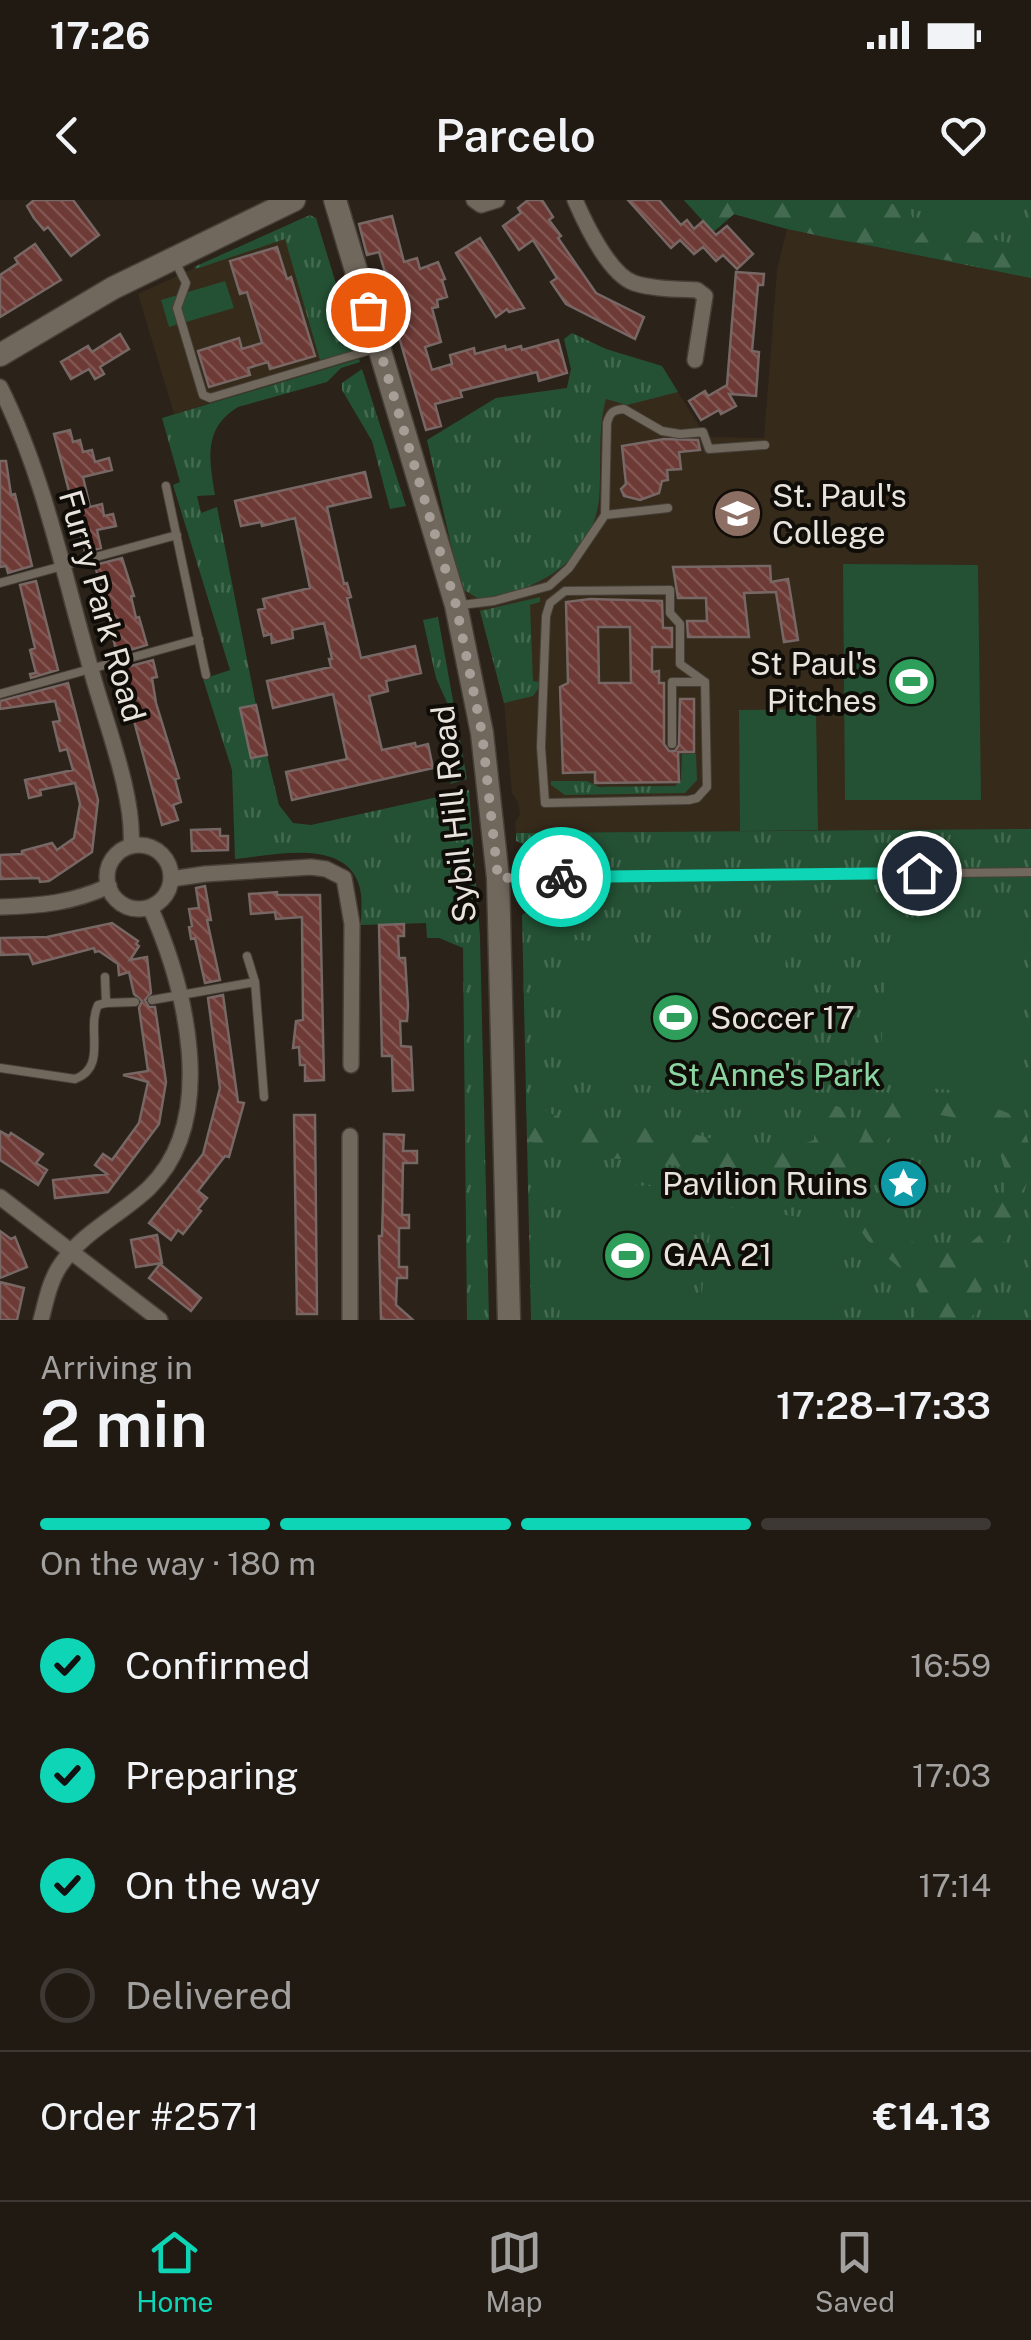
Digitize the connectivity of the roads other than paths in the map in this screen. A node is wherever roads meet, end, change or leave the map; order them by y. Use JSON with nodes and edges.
{"nodes":[{"id":1,"x":294,"y":200,"type":"edge"},
{"id":2,"x":334,"y":200,"type":"edge"},
{"id":3,"x":474,"y":200,"type":"edge"},
{"id":4,"x":497,"y":200,"type":"edge"},
{"id":5,"x":575,"y":200,"type":"edge"},
{"id":6,"x":173,"y":257,"type":"junction"},
{"id":7,"x":379,"y":347,"type":"junction"},
{"id":8,"x":0,"y":355,"type":"edge"},
{"id":9,"x":694,"y":360,"type":"dead end"},
{"id":10,"x":0,"y":386,"type":"edge"},
{"id":11,"x":765,"y":445,"type":"dead end"},
{"id":12,"x":166,"y":486,"type":"dead end"},
{"id":13,"x":668,"y":508,"type":"dead end"},
{"id":14,"x":604,"y":515,"type":"junction"},
{"id":15,"x":177,"y":535,"type":"junction"},
{"id":16,"x":63,"y":567,"type":"junction"},
{"id":17,"x":0,"y":583,"type":"edge"},
{"id":18,"x":456,"y":605,"type":"junction"},
{"id":19,"x":199,"y":640,"type":"junction"},
{"id":20,"x":91,"y":670,"type":"junction"},
{"id":21,"x":206,"y":675,"type":"dead end"},
{"id":22,"x":705,"y":682,"type":"junction"},
{"id":23,"x":0,"y":694,"type":"edge"},
{"id":24,"x":672,"y":744,"type":"dead end"},
{"id":25,"x":131,"y":846,"type":"junction"},
{"id":26,"x":1031,"y":872,"type":"edge"},
{"id":27,"x":498,"y":878,"type":"junction"},
{"id":28,"x":171,"y":880,"type":"junction"},
{"id":29,"x":109,"y":886,"type":"junction"},
{"id":30,"x":0,"y":907,"type":"edge"},
{"id":31,"x":150,"y":907,"type":"junction"},
{"id":32,"x":246,"y":956,"type":"dead end"},
{"id":33,"x":105,"y":977,"type":"dead end"},
{"id":34,"x":255,"y":982,"type":"junction"},
{"id":35,"x":178,"y":994,"type":"junction"},
{"id":36,"x":152,"y":1000,"type":"dead end"},
{"id":37,"x":135,"y":1002,"type":"dead end"},
{"id":38,"x":106,"y":1003,"type":"junction"},
{"id":39,"x":351,"y":1065,"type":"dead end"},
{"id":40,"x":0,"y":1068,"type":"edge"},
{"id":41,"x":264,"y":1097,"type":"dead end"},
{"id":42,"x":350,"y":1136,"type":"dead end"},
{"id":43,"x":0,"y":1197,"type":"edge"},
{"id":44,"x":71,"y":1251,"type":"junction"},
{"id":45,"x":41,"y":1320,"type":"edge"},
{"id":46,"x":160,"y":1320,"type":"edge"},
{"id":47,"x":350,"y":1320,"type":"edge"},
{"id":48,"x":509,"y":1320,"type":"edge"}],
"edges":[{"from":1,"to":6,"type":"main road"},
{"from":2,"to":7,"type":"main road","name":"Sybil Hill Road"},
{"from":3,"to":4,"type":"street"},
{"from":5,"to":9,"type":"street"},
{"from":6,"to":7,"type":"lane"},
{"from":6,"to":8,"type":"main road"},
{"from":7,"to":18,"type":"main road","name":"Sybil Hill Road"},
{"from":10,"to":16,"type":"street","name":"Furry Park Road"},
{"from":11,"to":14,"type":"lane"},
{"from":12,"to":15,"type":"lane"},
{"from":13,"to":14,"type":"lane"},
{"from":14,"to":18,"type":"lane"},
{"from":15,"to":16,"type":"lane"},
{"from":15,"to":19,"type":"lane"},
{"from":16,"to":17,"type":"lane"},
{"from":16,"to":20,"type":"street","name":"Furry Park Road"},
{"from":18,"to":27,"type":"main road","name":"Sybil Hill Road"},
{"from":19,"to":20,"type":"lane"},
{"from":19,"to":21,"type":"lane"},
{"from":20,"to":23,"type":"lane"},
{"from":20,"to":25,"type":"street","name":"Furry Park Road"},
{"from":22,"to":22,"type":"lane"},
{"from":22,"to":24,"type":"lane"},
{"from":25,"to":28,"type":"street"},
{"from":25,"to":29,"type":"street"},
{"from":26,"to":27,"type":"lane"},
{"from":27,"to":48,"type":"main road","name":"Sybil Hill Road"},
{"from":28,"to":31,"type":"street"},
{"from":28,"to":39,"type":"street"},
{"from":29,"to":30,"type":"street"},
{"from":29,"to":31,"type":"street"},
{"from":31,"to":35,"type":"street"},
{"from":32,"to":34,"type":"lane"},
{"from":33,"to":38,"type":"lane"},
{"from":34,"to":35,"type":"lane"},
{"from":34,"to":41,"type":"lane"},
{"from":35,"to":36,"type":"lane"},
{"from":35,"to":44,"type":"street"},
{"from":37,"to":38,"type":"lane"},
{"from":38,"to":40,"type":"lane"},
{"from":42,"to":47,"type":"street"},
{"from":43,"to":44,"type":"street"},
{"from":44,"to":45,"type":"street"},
{"from":44,"to":46,"type":"street"}]}
